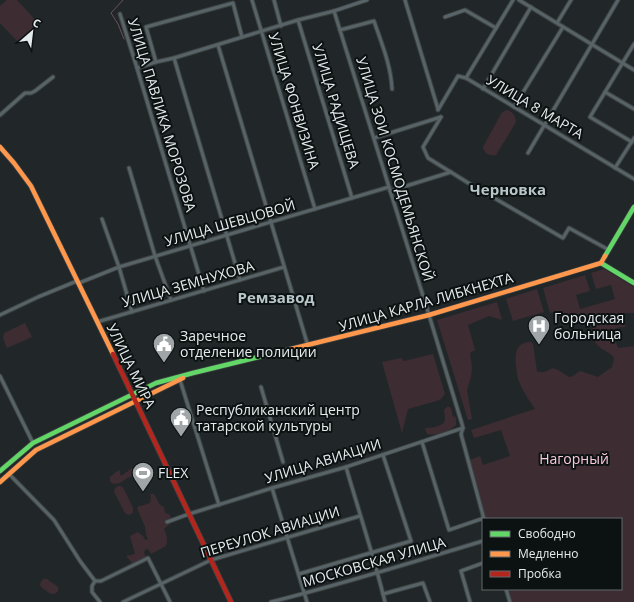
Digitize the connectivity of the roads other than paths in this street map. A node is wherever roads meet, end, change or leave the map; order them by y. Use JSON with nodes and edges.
{"nodes":[{"id":1,"x":252,"y":0,"type":"edge"},
{"id":2,"x":274,"y":0,"type":"edge"},
{"id":3,"x":367,"y":0,"type":"edge"},
{"id":4,"x":405,"y":0,"type":"edge"},
{"id":5,"x":513,"y":0,"type":"edge"},
{"id":6,"x":519,"y":0,"type":"edge"},
{"id":7,"x":571,"y":0,"type":"edge"},
{"id":8,"x":618,"y":0,"type":"edge"},
{"id":9,"x":525,"y":2,"type":"edge"},
{"id":10,"x":531,"y":7,"type":"junction"},
{"id":11,"x":334,"y":11,"type":"junction"},
{"id":12,"x":120,"y":14,"type":"dead end"},
{"id":13,"x":445,"y":17,"type":"dead end"},
{"id":14,"x":298,"y":20,"type":"junction"},
{"id":15,"x":557,"y":23,"type":"junction"},
{"id":16,"x":281,"y":26,"type":"junction"},
{"id":17,"x":563,"y":27,"type":"junction"},
{"id":18,"x":496,"y":28,"type":"junction"},
{"id":19,"x":340,"y":30,"type":"junction"},
{"id":20,"x":262,"y":31,"type":"junction"},
{"id":21,"x":242,"y":37,"type":"junction"},
{"id":22,"x":592,"y":44,"type":"junction"},
{"id":23,"x":634,"y":44,"type":"edge"},
{"id":24,"x":218,"y":45,"type":"junction"},
{"id":25,"x":174,"y":58,"type":"junction"},
{"id":26,"x":156,"y":62,"type":"junction"},
{"id":27,"x":623,"y":63,"type":"junction"},
{"id":28,"x":137,"y":68,"type":"junction"},
{"id":29,"x":634,"y":70,"type":"edge"},
{"id":30,"x":53,"y":77,"type":"dead end"},
{"id":31,"x":466,"y":78,"type":"junction"},
{"id":32,"x":392,"y":88,"type":"dead end"},
{"id":33,"x":483,"y":89,"type":"junction"},
{"id":34,"x":605,"y":92,"type":"junction"},
{"id":35,"x":514,"y":108,"type":"junction"},
{"id":36,"x":634,"y":109,"type":"edge"},
{"id":37,"x":0,"y":115,"type":"edge"},
{"id":38,"x":544,"y":125,"type":"junction"},
{"id":39,"x":374,"y":138,"type":"junction"},
{"id":40,"x":633,"y":140,"type":"edge"},
{"id":41,"x":0,"y":147,"type":"edge"},
{"id":42,"x":528,"y":153,"type":"dead end"},
{"id":43,"x":129,"y":168,"type":"dead end"},
{"id":44,"x":615,"y":168,"type":"junction"},
{"id":45,"x":451,"y":172,"type":"junction"},
{"id":46,"x":634,"y":179,"type":"edge"},
{"id":47,"x":390,"y":189,"type":"junction"},
{"id":48,"x":352,"y":198,"type":"junction"},
{"id":49,"x":634,"y":207,"type":"edge"},
{"id":50,"x":315,"y":209,"type":"junction"},
{"id":51,"x":102,"y":218,"type":"dead end"},
{"id":52,"x":271,"y":222,"type":"junction"},
{"id":53,"x":227,"y":235,"type":"junction"},
{"id":54,"x":191,"y":246,"type":"junction"},
{"id":55,"x":609,"y":250,"type":"junction"},
{"id":56,"x":155,"y":256,"type":"junction"},
{"id":57,"x":601,"y":263,"type":"junction"},
{"id":58,"x":119,"y":267,"type":"junction"},
{"id":59,"x":284,"y":267,"type":"junction"},
{"id":60,"x":240,"y":280,"type":"junction"},
{"id":61,"x":78,"y":282,"type":"junction"},
{"id":62,"x":634,"y":283,"type":"edge"},
{"id":63,"x":204,"y":290,"type":"junction"},
{"id":64,"x":171,"y":300,"type":"junction"},
{"id":65,"x":132,"y":312,"type":"junction"},
{"id":66,"x":0,"y":315,"type":"edge"},
{"id":67,"x":429,"y":315,"type":"junction"},
{"id":68,"x":97,"y":322,"type":"junction"},
{"id":69,"x":308,"y":346,"type":"junction"},
{"id":70,"x":193,"y":373,"type":"junction"},
{"id":71,"x":0,"y":376,"type":"edge"},
{"id":72,"x":180,"y":380,"type":"junction"},
{"id":73,"x":261,"y":387,"type":"dead end"},
{"id":74,"x":132,"y":395,"type":"junction"},
{"id":75,"x":135,"y":402,"type":"junction"},
{"id":76,"x":463,"y":428,"type":"junction"},
{"id":77,"x":422,"y":442,"type":"junction"},
{"id":78,"x":33,"y":443,"type":"junction"},
{"id":79,"x":383,"y":455,"type":"junction"},
{"id":80,"x":284,"y":462,"type":"dead end"},
{"id":81,"x":346,"y":467,"type":"junction"},
{"id":82,"x":2,"y":470,"type":"edge"},
{"id":83,"x":9,"y":474,"type":"junction"},
{"id":84,"x":0,"y":482,"type":"edge"},
{"id":85,"x":272,"y":488,"type":"junction"},
{"id":86,"x":219,"y":505,"type":"junction"},
{"id":87,"x":189,"y":514,"type":"junction"},
{"id":88,"x":360,"y":516,"type":"junction"},
{"id":89,"x":484,"y":518,"type":"edge"},
{"id":90,"x":482,"y":520,"type":"edge"},
{"id":91,"x":167,"y":522,"type":"dead end"},
{"id":92,"x":287,"y":537,"type":"junction"},
{"id":93,"x":482,"y":541,"type":"edge"},
{"id":94,"x":372,"y":553,"type":"junction"},
{"id":95,"x":211,"y":560,"type":"junction"},
{"id":96,"x":482,"y":563,"type":"edge"},
{"id":97,"x":378,"y":573,"type":"junction"},
{"id":98,"x":299,"y":574,"type":"junction"},
{"id":99,"x":95,"y":580,"type":"junction"},
{"id":100,"x":161,"y":584,"type":"junction"},
{"id":101,"x":506,"y":590,"type":"edge"},
{"id":102,"x":305,"y":594,"type":"junction"},
{"id":103,"x":383,"y":594,"type":"junction"},
{"id":104,"x":100,"y":602,"type":"edge"},
{"id":105,"x":123,"y":602,"type":"edge"},
{"id":106,"x":170,"y":602,"type":"edge"},
{"id":107,"x":231,"y":602,"type":"edge"},
{"id":108,"x":271,"y":602,"type":"edge"},
{"id":109,"x":307,"y":602,"type":"edge"},
{"id":110,"x":386,"y":602,"type":"edge"},
{"id":111,"x":430,"y":602,"type":"edge"},
{"id":112,"x":470,"y":602,"type":"edge"},
{"id":113,"x":510,"y":602,"type":"edge"}],
"edges":[{"from":1,"to":20,"type":"street","name":"УЛИЦА ФОНВИЗИНА"},
{"from":2,"to":16,"type":"street"},
{"from":3,"to":11,"type":"street"},
{"from":4,"to":31,"type":"street","name":"УЛИЦА 8 МАРТА"},
{"from":5,"to":18,"type":"street"},
{"from":6,"to":9,"type":"street"},
{"from":7,"to":15,"type":"street"},
{"from":8,"to":22,"type":"street"},
{"from":9,"to":10,"type":"street"},
{"from":10,"to":15,"type":"street"},
{"from":10,"to":33,"type":"street"},
{"from":11,"to":14,"type":"street"},
{"from":11,"to":19,"type":"street","name":"УЛИЦА ЗОИ КОСМОДЕМЬЯНСКОЙ"},
{"from":12,"to":28,"type":"street","name":"УЛИЦА ПАВЛИКА МОРОЗОВА"},
{"from":13,"to":18,"type":"street"},
{"from":14,"to":16,"type":"street"},
{"from":14,"to":48,"type":"street","name":"УЛИЦА РАДИЩЕВА"},
{"from":15,"to":17,"type":"street"},
{"from":16,"to":20,"type":"street"},
{"from":17,"to":22,"type":"street"},
{"from":17,"to":35,"type":"street"},
{"from":18,"to":31,"type":"street"},
{"from":19,"to":32,"type":"street"},
{"from":19,"to":39,"type":"street","name":"УЛИЦА ЗОИ КОСМОДЕМЬЯНСКОЙ"},
{"from":20,"to":21,"type":"street"},
{"from":20,"to":50,"type":"street","name":"УЛИЦА ФОНВИЗИНА"},
{"from":21,"to":24,"type":"street"},
{"from":21,"to":26,"type":"street"},
{"from":22,"to":27,"type":"street"},
{"from":22,"to":38,"type":"street"},
{"from":23,"to":27,"type":"street"},
{"from":24,"to":25,"type":"street"},
{"from":24,"to":52,"type":"street"},
{"from":25,"to":26,"type":"street"},
{"from":25,"to":53,"type":"street"},
{"from":26,"to":28,"type":"street"},
{"from":27,"to":29,"type":"street"},
{"from":27,"to":34,"type":"street"},
{"from":28,"to":54,"type":"street","name":"УЛИЦА ПАВЛИКА МОРОЗОВА"},
{"from":30,"to":37,"type":"street"},
{"from":31,"to":33,"type":"street","name":"УЛИЦА 8 МАРТА"},
{"from":33,"to":35,"type":"street","name":"УЛИЦА 8 МАРТА"},
{"from":34,"to":36,"type":"street"},
{"from":34,"to":40,"type":"street"},
{"from":35,"to":38,"type":"street","name":"УЛИЦА 8 МАРТА"},
{"from":38,"to":42,"type":"street"},
{"from":38,"to":44,"type":"street","name":"УЛИЦА 8 МАРТА"},
{"from":39,"to":45,"type":"street"},
{"from":39,"to":47,"type":"street","name":"УЛИЦА ЗОИ КОСМОДЕМЬЯНСКОЙ"},
{"from":40,"to":44,"type":"street"},
{"from":41,"to":61,"type":"main road","name":"УЛИЦА МИРА"},
{"from":43,"to":56,"type":"street"},
{"from":44,"to":46,"type":"street","name":"УЛИЦА 8 МАРТА"},
{"from":45,"to":47,"type":"street","name":"УЛИЦА ШЕВЦОВОЙ"},
{"from":45,"to":55,"type":"street"},
{"from":47,"to":48,"type":"street","name":"УЛИЦА ШЕВЦОВОЙ"},
{"from":47,"to":67,"type":"street","name":"УЛИЦА ЗОИ КОСМОДЕМЬЯНСКОЙ"},
{"from":48,"to":50,"type":"street","name":"УЛИЦА ШЕВЦОВОЙ"},
{"from":49,"to":55,"type":"main road"},
{"from":50,"to":52,"type":"street","name":"УЛИЦА ШЕВЦОВОЙ"},
{"from":51,"to":58,"type":"street"},
{"from":52,"to":53,"type":"street","name":"УЛИЦА ШЕВЦОВОЙ"},
{"from":52,"to":59,"type":"street"},
{"from":53,"to":54,"type":"street","name":"УЛИЦА ШЕВЦОВОЙ"},
{"from":53,"to":60,"type":"street"},
{"from":54,"to":56,"type":"street","name":"УЛИЦА ШЕВЦОВОЙ"},
{"from":54,"to":63,"type":"street","name":"УЛИЦА ПАВЛИКА МОРОЗОВА"},
{"from":55,"to":57,"type":"main road"},
{"from":56,"to":58,"type":"street","name":"УЛИЦА ШЕВЦОВОЙ"},
{"from":56,"to":64,"type":"street"},
{"from":57,"to":62,"type":"main road"},
{"from":57,"to":67,"type":"main road","name":"УЛИЦА КАРЛА ЛИБКНЕХТА"},
{"from":58,"to":61,"type":"street","name":"УЛИЦА ШЕВЦОВОЙ"},
{"from":58,"to":65,"type":"street"},
{"from":59,"to":60,"type":"street","name":"УЛИЦА ЗЕМНУХОВА"},
{"from":59,"to":69,"type":"street"},
{"from":60,"to":63,"type":"street","name":"УЛИЦА ЗЕМНУХОВА"},
{"from":61,"to":66,"type":"street","name":"УЛИЦА ШЕВЦОВОЙ"},
{"from":61,"to":68,"type":"main road","name":"УЛИЦА МИРА"},
{"from":63,"to":64,"type":"street","name":"УЛИЦА ЗЕМНУХОВА"},
{"from":64,"to":65,"type":"street","name":"УЛИЦА ЗЕМНУХОВА"},
{"from":65,"to":68,"type":"street","name":"УЛИЦА ЗЕМНУХОВА"},
{"from":67,"to":69,"type":"main road","name":"УЛИЦА КАРЛА ЛИБКНЕХТА"},
{"from":67,"to":76,"type":"street","name":"УЛИЦА ЗОИ КОСМОДЕМЬЯНСКОЙ"},
{"from":68,"to":74,"type":"main road","name":"УЛИЦА МИРА"},
{"from":69,"to":70,"type":"main road","name":"УЛИЦА КАРЛА ЛИБКНЕХТА"},
{"from":70,"to":72,"type":"main road","name":"УЛИЦА КАРЛА ЛИБКНЕХТА"},
{"from":70,"to":74,"type":"main road","name":"УЛИЦА КАРЛА ЛИБКНЕХТА"},
{"from":71,"to":78,"type":"street"},
{"from":72,"to":75,"type":"main road","name":"УЛИЦА КАРЛА ЛИБКНЕХТА"},
{"from":72,"to":86,"type":"street"},
{"from":73,"to":80,"type":"street"},
{"from":74,"to":75,"type":"main road","name":"УЛИЦА МИРА"},
{"from":74,"to":78,"type":"main road","name":"УЛИЦА КАРЛА ЛИБКНЕХТА"},
{"from":75,"to":83,"type":"main road","name":"УЛИЦА КАРЛА ЛИБКНЕХТА"},
{"from":75,"to":87,"type":"main road","name":"УЛИЦА МИРА"},
{"from":76,"to":77,"type":"street","name":"УЛИЦА АВИАЦИИ"},
{"from":76,"to":89,"type":"street","name":"УЛИЦА ЗОИ КОСМОДЕМЬЯНСКОЙ"},
{"from":77,"to":79,"type":"street","name":"УЛИЦА АВИАЦИИ"},
{"from":77,"to":90,"type":"street"},
{"from":78,"to":82,"type":"main road","name":"УЛИЦА КАРЛА ЛИБКНЕХТА"},
{"from":79,"to":81,"type":"street","name":"УЛИЦА АВИАЦИИ"},
{"from":79,"to":94,"type":"street"},
{"from":81,"to":85,"type":"street","name":"УЛИЦА АВИАЦИИ"},
{"from":81,"to":88,"type":"street"},
{"from":82,"to":83,"type":"main road"},
{"from":83,"to":84,"type":"main road","name":"УЛИЦА КАРЛА ЛИБКНЕХТА"},
{"from":83,"to":99,"type":"street"},
{"from":85,"to":86,"type":"street","name":"УЛИЦА АВИАЦИИ"},
{"from":85,"to":92,"type":"street"},
{"from":86,"to":87,"type":"street","name":"УЛИЦА АВИАЦИИ"},
{"from":87,"to":91,"type":"street","name":"УЛИЦА АВИАЦИИ"},
{"from":87,"to":95,"type":"main road","name":"УЛИЦА МИРА"},
{"from":88,"to":92,"type":"street","name":"ПЕРЕУЛОК АВИАЦИИ"},
{"from":88,"to":94,"type":"street"},
{"from":92,"to":95,"type":"street","name":"ПЕРЕУЛОК АВИАЦИИ"},
{"from":92,"to":98,"type":"street"},
{"from":93,"to":97,"type":"street","name":"МОСКОВСКАЯ УЛИЦА"},
{"from":94,"to":97,"type":"street"},
{"from":94,"to":98,"type":"street"},
{"from":95,"to":100,"type":"street","name":"ПЕРЕУЛОК АВИАЦИИ"},
{"from":95,"to":107,"type":"main road","name":"УЛИЦА МИРА"},
{"from":96,"to":112,"type":"street"},
{"from":97,"to":102,"type":"street","name":"МОСКОВСКАЯ УЛИЦА"},
{"from":97,"to":103,"type":"street"},
{"from":98,"to":102,"type":"street"},
{"from":99,"to":100,"type":"street"},
{"from":99,"to":104,"type":"street"},
{"from":100,"to":105,"type":"street","name":"ПЕРЕУЛОК АВИАЦИИ"},
{"from":100,"to":106,"type":"street"},
{"from":101,"to":113,"type":"street"},
{"from":102,"to":108,"type":"street","name":"МОСКОВСКАЯ УЛИЦА"},
{"from":102,"to":109,"type":"street"},
{"from":103,"to":110,"type":"street"},
{"from":103,"to":111,"type":"street"}]}
